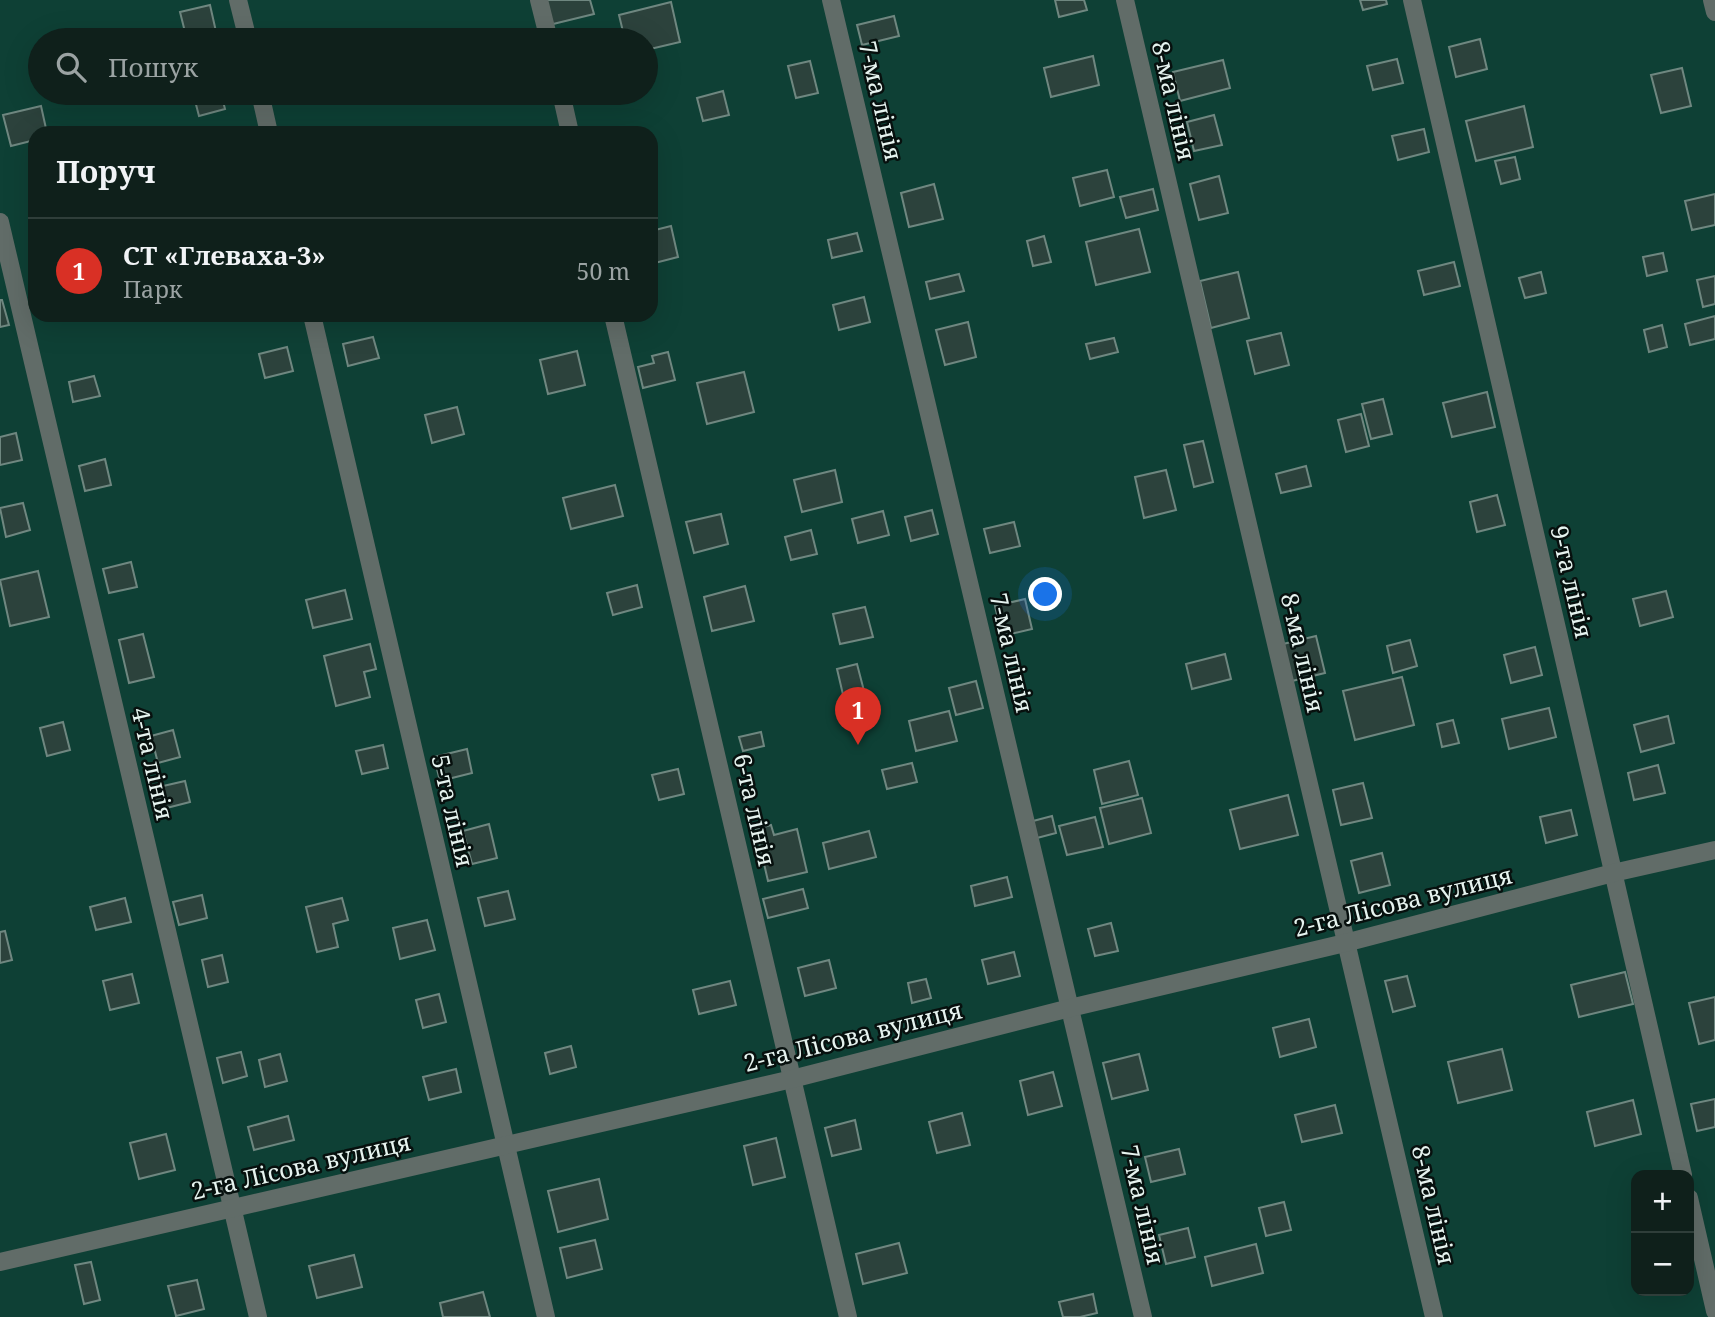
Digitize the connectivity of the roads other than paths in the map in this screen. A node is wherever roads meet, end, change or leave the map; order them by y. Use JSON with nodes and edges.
{"nodes":[{"id":1,"x":238,"y":0,"type":"edge"},
{"id":2,"x":539,"y":0,"type":"edge"},
{"id":3,"x":831,"y":0,"type":"edge"},
{"id":4,"x":1125,"y":0,"type":"edge"},
{"id":5,"x":1412,"y":0,"type":"edge"},
{"id":6,"x":1712,"y":0,"type":"edge"},
{"id":7,"x":1715,"y":12,"type":"edge"},
{"id":8,"x":245,"y":28,"type":"edge"},
{"id":9,"x":546,"y":28,"type":"edge"},
{"id":10,"x":263,"y":105,"type":"edge"},
{"id":11,"x":564,"y":105,"type":"edge"},
{"id":12,"x":267,"y":126,"type":"edge"},
{"id":13,"x":568,"y":126,"type":"edge"},
{"id":14,"x":0,"y":222,"type":"edge"},
{"id":15,"x":314,"y":322,"type":"edge"},
{"id":16,"x":615,"y":322,"type":"edge"},
{"id":17,"x":1715,"y":850,"type":"edge"},
{"id":18,"x":1613,"y":873,"type":"junction"},
{"id":19,"x":1345,"y":943,"type":"junction"},
{"id":20,"x":1070,"y":1008,"type":"junction"},
{"id":21,"x":792,"y":1079,"type":"junction"},
{"id":22,"x":505,"y":1146,"type":"junction"},
{"id":23,"x":1683,"y":1170,"type":"edge"},
{"id":24,"x":232,"y":1209,"type":"junction"},
{"id":25,"x":1694,"y":1220,"type":"edge"},
{"id":26,"x":0,"y":1262,"type":"edge"},
{"id":27,"x":1715,"y":1311,"type":"edge"},
{"id":28,"x":258,"y":1317,"type":"edge"},
{"id":29,"x":546,"y":1317,"type":"edge"},
{"id":30,"x":848,"y":1317,"type":"edge"},
{"id":31,"x":1143,"y":1317,"type":"edge"},
{"id":32,"x":1434,"y":1317,"type":"edge"}],
"edges":[{"from":1,"to":8,"type":"street"},
{"from":2,"to":9,"type":"street"},
{"from":3,"to":20,"type":"street","name":"7-ма лінія"},
{"from":4,"to":19,"type":"street","name":"8-ма лінія"},
{"from":5,"to":18,"type":"street","name":"9-та лінія"},
{"from":6,"to":7,"type":"street"},
{"from":10,"to":12,"type":"street"},
{"from":11,"to":13,"type":"street"},
{"from":14,"to":24,"type":"street","name":"4-та лінія"},
{"from":15,"to":22,"type":"street","name":"5-та лінія"},
{"from":16,"to":21,"type":"street","name":"6-та лінія"},
{"from":17,"to":18,"type":"street","name":"2-га Лісова вулиця"},
{"from":18,"to":19,"type":"street","name":"2-га Лісова вулиця"},
{"from":18,"to":23,"type":"street","name":"9-та лінія"},
{"from":19,"to":20,"type":"street","name":"2-га Лісова вулиця"},
{"from":19,"to":32,"type":"street","name":"8-ма лінія"},
{"from":20,"to":21,"type":"street","name":"2-га Лісова вулиця"},
{"from":20,"to":31,"type":"street","name":"7-ма лінія"},
{"from":21,"to":22,"type":"street","name":"2-га Лісова вулиця"},
{"from":21,"to":30,"type":"street","name":"6-та лінія"},
{"from":22,"to":24,"type":"street","name":"2-га Лісова вулиця"},
{"from":22,"to":29,"type":"street","name":"5-та лінія"},
{"from":24,"to":26,"type":"street","name":"2-га Лісова вулиця"},
{"from":24,"to":28,"type":"street","name":"4-та лінія"},
{"from":25,"to":27,"type":"street"}]}
